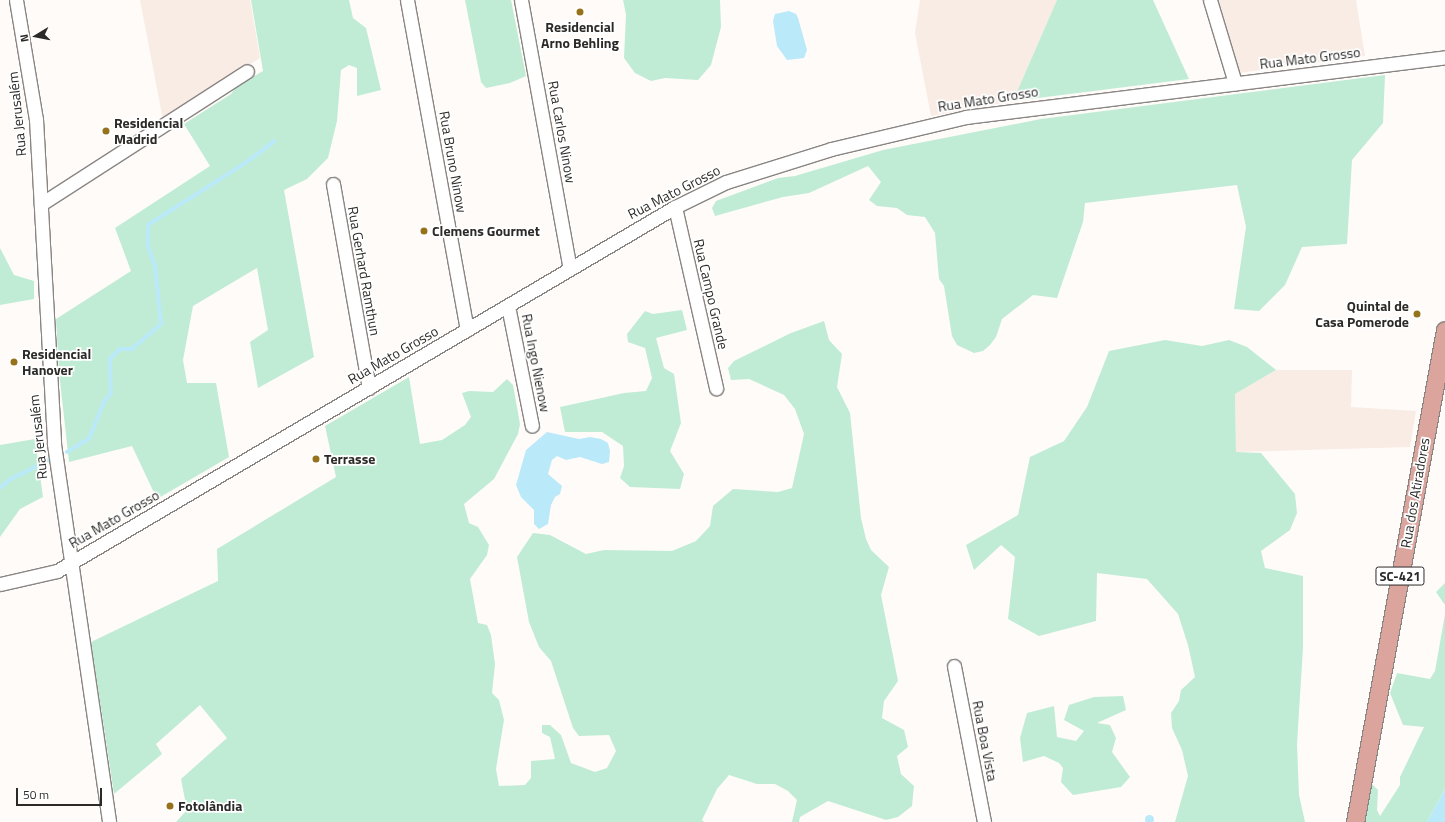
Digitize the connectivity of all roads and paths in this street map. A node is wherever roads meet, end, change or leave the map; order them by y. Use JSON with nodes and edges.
{"nodes":[{"id":1,"x":16,"y":0,"type":"edge"},
{"id":2,"x":407,"y":0,"type":"edge"},
{"id":3,"x":521,"y":0,"type":"edge"},
{"id":4,"x":1210,"y":0,"type":"edge"},
{"id":5,"x":1445,"y":57,"type":"edge"},
{"id":6,"x":247,"y":71,"type":"dead end"},
{"id":7,"x":1235,"y":83,"type":"junction"},
{"id":8,"x":333,"y":184,"type":"dead end"},
{"id":9,"x":41,"y":204,"type":"junction"},
{"id":10,"x":675,"y":207,"type":"junction"},
{"id":11,"x":570,"y":269,"type":"junction"},
{"id":12,"x":508,"y":306,"type":"junction"},
{"id":13,"x":467,"y":330,"type":"junction"},
{"id":14,"x":1445,"y":330,"type":"edge"},
{"id":15,"x":369,"y":388,"type":"junction"},
{"id":16,"x":716,"y":388,"type":"dead end"},
{"id":17,"x":532,"y":426,"type":"dead end"},
{"id":18,"x":70,"y":564,"type":"junction"},
{"id":19,"x":0,"y":584,"type":"edge"},
{"id":20,"x":954,"y":666,"type":"dead end"},
{"id":21,"x":109,"y":822,"type":"edge"},
{"id":22,"x":984,"y":822,"type":"edge"},
{"id":23,"x":1355,"y":822,"type":"edge"}],
"edges":[{"from":1,"to":9,"type":"street","name":"Rua Jerusalém"},
{"from":2,"to":13,"type":"street","name":"Rua Bruno Ninow"},
{"from":3,"to":11,"type":"street","name":"Rua Carlos Ninow"},
{"from":4,"to":7,"type":"street"},
{"from":5,"to":7,"type":"street","name":"Rua Mato Grosso"},
{"from":6,"to":9,"type":"street"},
{"from":7,"to":10,"type":"street","name":"Rua Mato Grosso"},
{"from":8,"to":15,"type":"street","name":"Rua Gerhard Ramthun"},
{"from":9,"to":18,"type":"street","name":"Rua Jerusalém"},
{"from":10,"to":11,"type":"street","name":"Rua Mato Grosso"},
{"from":10,"to":16,"type":"street","name":"Rua Campo Grande"},
{"from":11,"to":12,"type":"street","name":"Rua Mato Grosso"},
{"from":12,"to":13,"type":"street","name":"Rua Mato Grosso"},
{"from":12,"to":17,"type":"street","name":"Rua Ingo Nienow"},
{"from":13,"to":15,"type":"street","name":"Rua Mato Grosso"},
{"from":14,"to":23,"type":"main road","name":"Rua dos Atiradores","number":"SC-421"},
{"from":15,"to":18,"type":"street","name":"Rua Mato Grosso"},
{"from":18,"to":19,"type":"street","name":"Rua Mato Grosso"},
{"from":18,"to":21,"type":"street","name":"Rua Jerusalém"},
{"from":20,"to":22,"type":"street","name":"Rua Boa Vista"}]}
